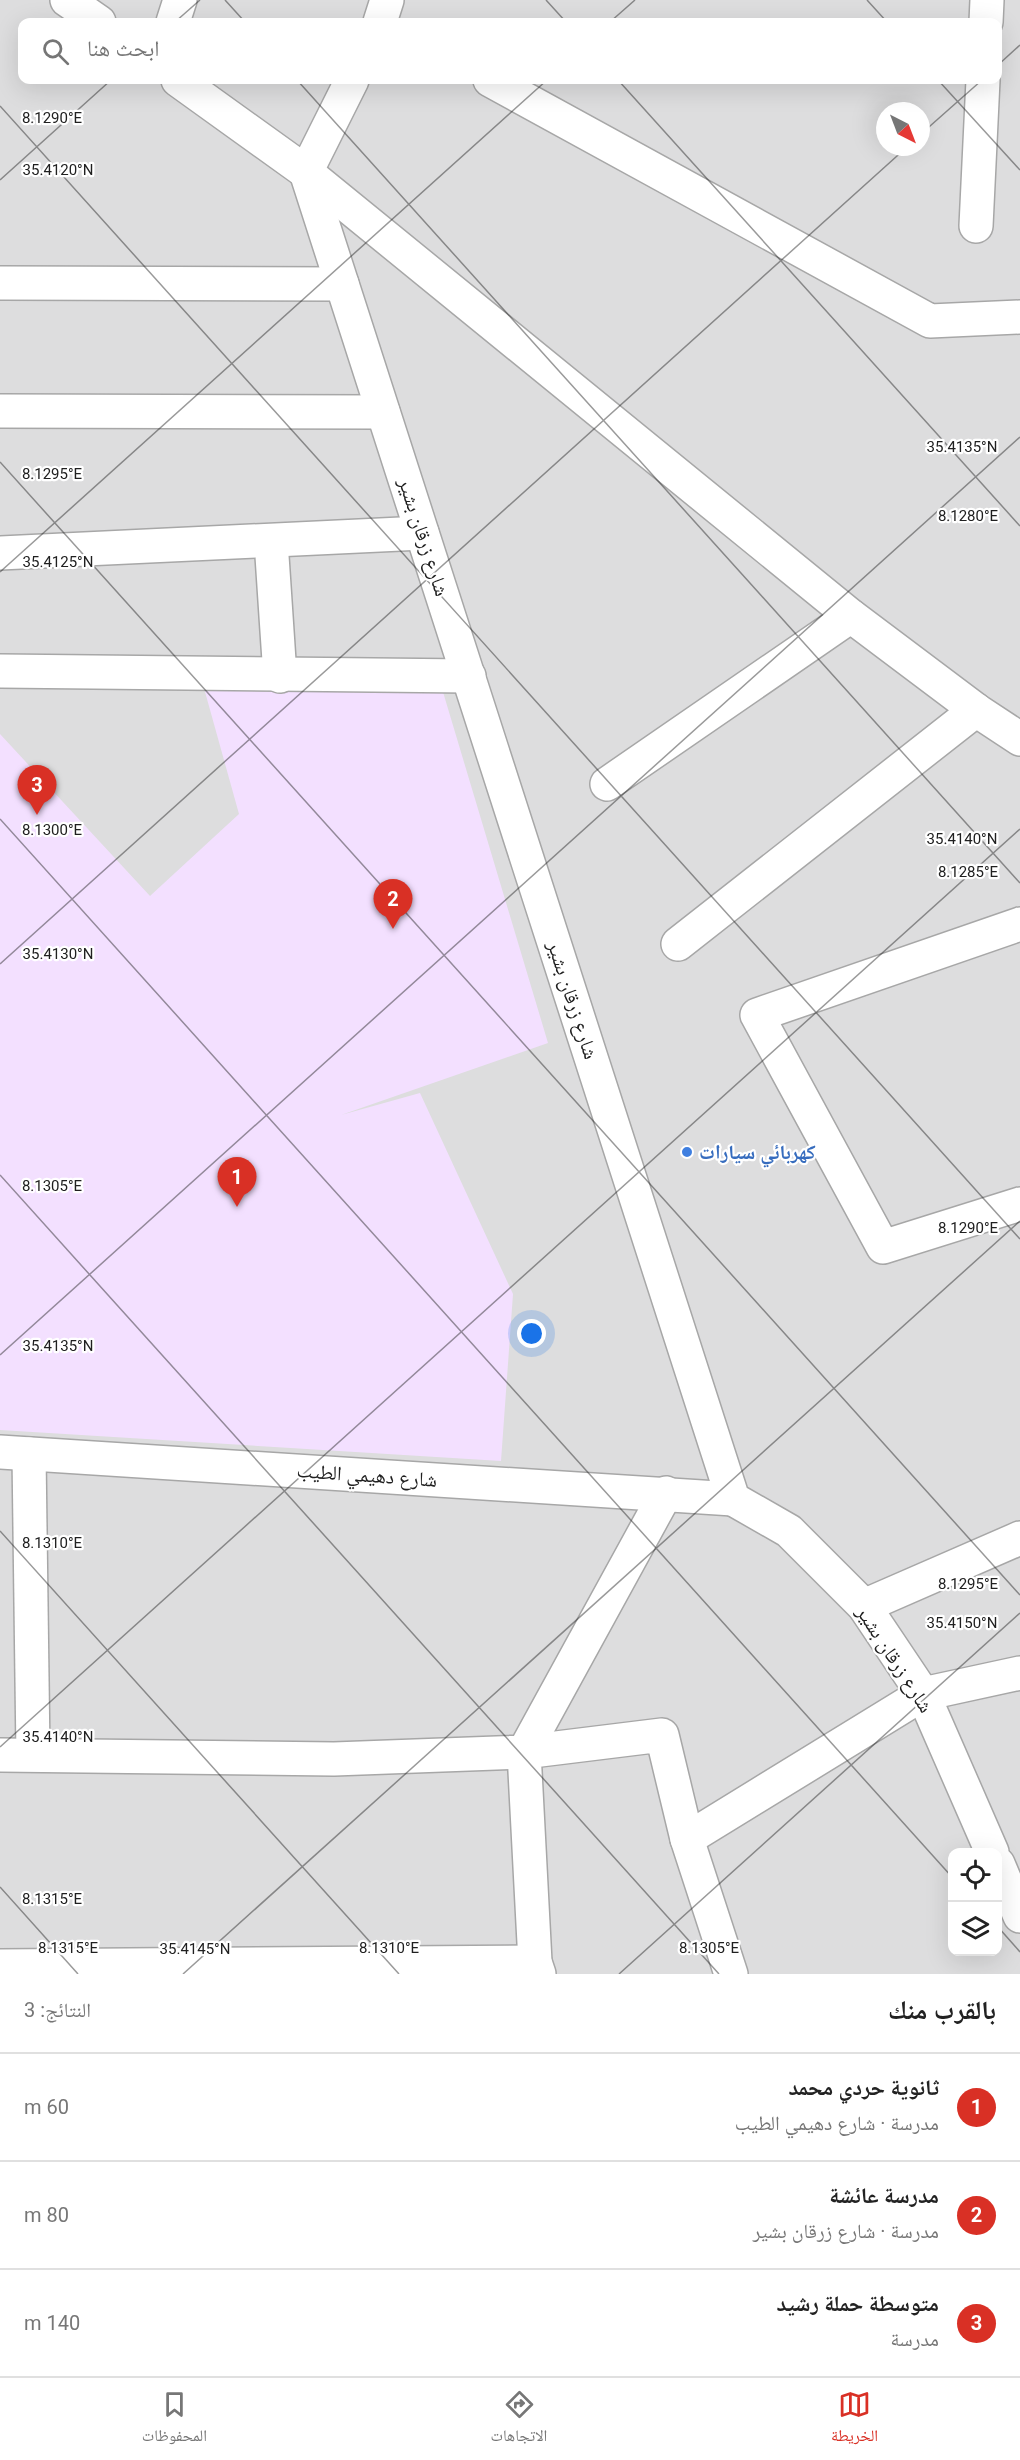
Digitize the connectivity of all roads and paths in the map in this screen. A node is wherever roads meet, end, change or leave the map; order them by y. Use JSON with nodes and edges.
{"nodes":[{"id":1,"x":67,"y":0,"type":"edge"},
{"id":2,"x":180,"y":0,"type":"edge"},
{"id":3,"x":987,"y":0,"type":"edge"},
{"id":4,"x":93,"y":18,"type":"edge"},
{"id":5,"x":174,"y":18,"type":"edge"},
{"id":6,"x":986,"y":18,"type":"edge"},
{"id":7,"x":184,"y":84,"type":"edge"},
{"id":8,"x":350,"y":84,"type":"edge"},
{"id":9,"x":497,"y":84,"type":"edge"},
{"id":10,"x":983,"y":84,"type":"edge"},
{"id":11,"x":306,"y":172,"type":"junction"},
{"id":12,"x":975,"y":226,"type":"dead end"},
{"id":13,"x":0,"y":283,"type":"edge"},
{"id":14,"x":342,"y":284,"type":"junction"},
{"id":15,"x":1020,"y":317,"type":"edge"},
{"id":16,"x":0,"y":411,"type":"edge"},
{"id":17,"x":383,"y":412,"type":"junction"},
{"id":18,"x":422,"y":533,"type":"junction"},
{"id":19,"x":271,"y":541,"type":"junction"},
{"id":20,"x":0,"y":553,"type":"edge"},
{"id":21,"x":850,"y":616,"type":"junction"},
{"id":22,"x":0,"y":671,"type":"edge"},
{"id":23,"x":280,"y":676,"type":"junction"},
{"id":24,"x":469,"y":676,"type":"junction"},
{"id":25,"x":976,"y":710,"type":"junction"},
{"id":26,"x":1020,"y":739,"type":"edge"},
{"id":27,"x":607,"y":784,"type":"dead end"},
{"id":28,"x":1020,"y":924,"type":"edge"},
{"id":29,"x":678,"y":944,"type":"dead end"},
{"id":30,"x":1020,"y":1204,"type":"edge"},
{"id":31,"x":15,"y":1453,"type":"edge"},
{"id":32,"x":666,"y":1493,"type":"junction"},
{"id":33,"x":733,"y":1499,"type":"junction"},
{"id":34,"x":1020,"y":1538,"type":"edge"},
{"id":35,"x":864,"y":1606,"type":"junction"},
{"id":36,"x":1020,"y":1673,"type":"edge"},
{"id":37,"x":923,"y":1694,"type":"junction"},
{"id":38,"x":524,"y":1752,"type":"junction"},
{"id":39,"x":33,"y":1754,"type":"junction"},
{"id":40,"x":0,"y":1755,"type":"edge"},
{"id":41,"x":687,"y":1839,"type":"junction"},
{"id":42,"x":990,"y":1848,"type":"edge"},
{"id":43,"x":1020,"y":1852,"type":"edge"},
{"id":44,"x":1002,"y":1861,"type":"edge"},
{"id":45,"x":1002,"y":1873,"type":"edge"},
{"id":46,"x":1020,"y":1916,"type":"edge"},
{"id":47,"x":0,"y":1966,"type":"edge"},
{"id":48,"x":537,"y":1968,"type":"edge"},
{"id":49,"x":731,"y":1974,"type":"edge"}],
"edges":[{"from":1,"to":4,"type":"street"},
{"from":2,"to":5,"type":"street"},
{"from":3,"to":6,"type":"street"},
{"from":7,"to":11,"type":"street"},
{"from":8,"to":11,"type":"street"},
{"from":9,"to":15,"type":"street"},
{"from":10,"to":12,"type":"street"},
{"from":11,"to":14,"type":"street","name":"شارع زرقان بشير"},
{"from":11,"to":21,"type":"street"},
{"from":13,"to":14,"type":"street"},
{"from":14,"to":17,"type":"street","name":"شارع زرقان بشير"},
{"from":16,"to":17,"type":"street"},
{"from":17,"to":18,"type":"street","name":"شارع زرقان بشير"},
{"from":18,"to":19,"type":"street"},
{"from":18,"to":24,"type":"street","name":"شارع زرقان بشير"},
{"from":19,"to":20,"type":"street"},
{"from":19,"to":23,"type":"street"},
{"from":21,"to":25,"type":"street"},
{"from":21,"to":27,"type":"street"},
{"from":22,"to":23,"type":"street"},
{"from":23,"to":24,"type":"street"},
{"from":24,"to":33,"type":"street","name":"شارع زرقان بشير"},
{"from":25,"to":26,"type":"street"},
{"from":25,"to":29,"type":"street"},
{"from":28,"to":30,"type":"street"},
{"from":31,"to":32,"type":"street","name":"شارع دهيمي الطيب"},
{"from":31,"to":39,"type":"street"},
{"from":32,"to":33,"type":"street","name":"شارع دهيمي الطيب"},
{"from":32,"to":38,"type":"street"},
{"from":33,"to":35,"type":"street","name":"شارع زرقان بشير"},
{"from":34,"to":35,"type":"street"},
{"from":35,"to":37,"type":"street","name":"شارع زرقان بشير"},
{"from":36,"to":37,"type":"street"},
{"from":37,"to":41,"type":"street"},
{"from":37,"to":42,"type":"street","name":"شارع زرقان بشير"},
{"from":38,"to":39,"type":"street"},
{"from":38,"to":41,"type":"street"},
{"from":38,"to":48,"type":"street"},
{"from":39,"to":40,"type":"street"},
{"from":41,"to":49,"type":"street"},
{"from":43,"to":44,"type":"street"},
{"from":45,"to":46,"type":"street"},
{"from":47,"to":48,"type":"street"}]}
